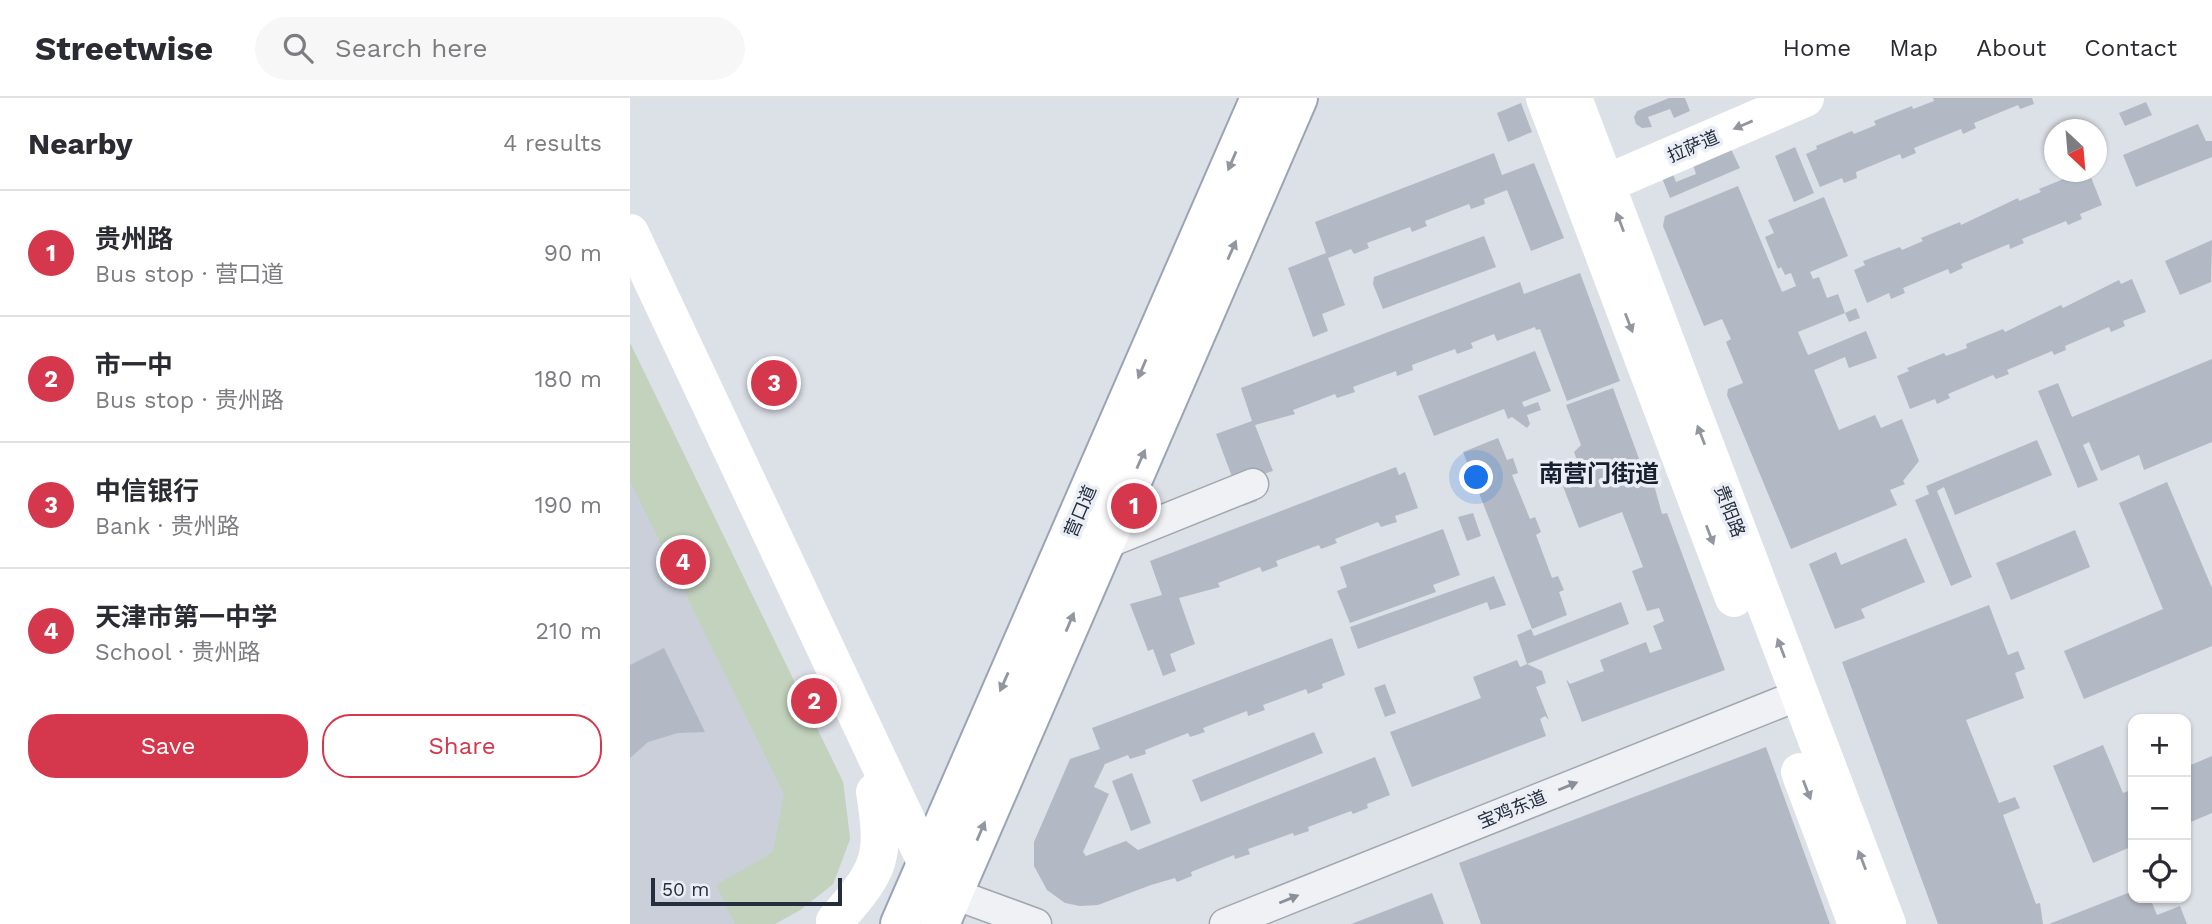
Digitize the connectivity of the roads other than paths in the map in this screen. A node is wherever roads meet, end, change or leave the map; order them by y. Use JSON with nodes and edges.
{"nodes":[{"id":1,"x":1260,"y":98,"type":"edge"},
{"id":2,"x":1298,"y":98,"type":"edge"},
{"id":3,"x":1545,"y":98,"type":"edge"},
{"id":4,"x":1573,"y":98,"type":"edge"},
{"id":5,"x":1805,"y":98,"type":"edge"},
{"id":6,"x":1593,"y":189,"type":"junction"},
{"id":7,"x":630,"y":233,"type":"edge"},
{"id":8,"x":630,"y":287,"type":"edge"},
{"id":9,"x":1253,"y":484,"type":"dead end"},
{"id":10,"x":1104,"y":544,"type":"junction"},
{"id":11,"x":1052,"y":576,"type":"junction"},
{"id":12,"x":1787,"y":699,"type":"junction"},
{"id":13,"x":882,"y":788,"type":"junction"},
{"id":14,"x":951,"y":801,"type":"junction"},
{"id":15,"x":923,"y":870,"type":"junction"},
{"id":16,"x":947,"y":909,"type":"edge"},
{"id":17,"x":832,"y":922,"type":"edge"},
{"id":18,"x":900,"y":924,"type":"edge"},
{"id":19,"x":1035,"y":924,"type":"edge"},
{"id":20,"x":1225,"y":924,"type":"edge"},
{"id":21,"x":1857,"y":924,"type":"edge"},
{"id":22,"x":1887,"y":924,"type":"edge"}],
"edges":[{"from":1,"to":11,"type":"street","name":"营口道","one_way":true},
{"from":10,"to":2,"type":"street","name":"营口道","one_way":true},
{"from":3,"to":6,"type":"street","name":"贵阳路"},
{"from":4,"to":6,"type":"street","name":"贵阳路"},
{"from":5,"to":6,"type":"street","name":"拉萨道","one_way":true},
{"from":6,"to":12,"type":"street","name":"贵阳路"},
{"from":7,"to":13,"type":"street"},
{"from":8,"to":13,"type":"street"},
{"from":9,"to":10,"type":"street"},
{"from":10,"to":11,"type":"street"},
{"from":16,"to":10,"type":"street","name":"营口道","one_way":true},
{"from":11,"to":14,"type":"street","name":"营口道","one_way":true},
{"from":20,"to":12,"type":"street","name":"宝鸡东道","one_way":true},
{"from":12,"to":21,"type":"street","name":"贵阳路","one_way":true},
{"from":22,"to":12,"type":"street","name":"贵阳路","one_way":true},
{"from":13,"to":14,"type":"street"},
{"from":13,"to":15,"type":"street"},
{"from":13,"to":17,"type":"street"},
{"from":14,"to":15,"type":"street","name":"营口道"},
{"from":15,"to":16,"type":"street"},
{"from":15,"to":17,"type":"street"},
{"from":15,"to":18,"type":"street","name":"营口道"},
{"from":16,"to":19,"type":"street"}]}
